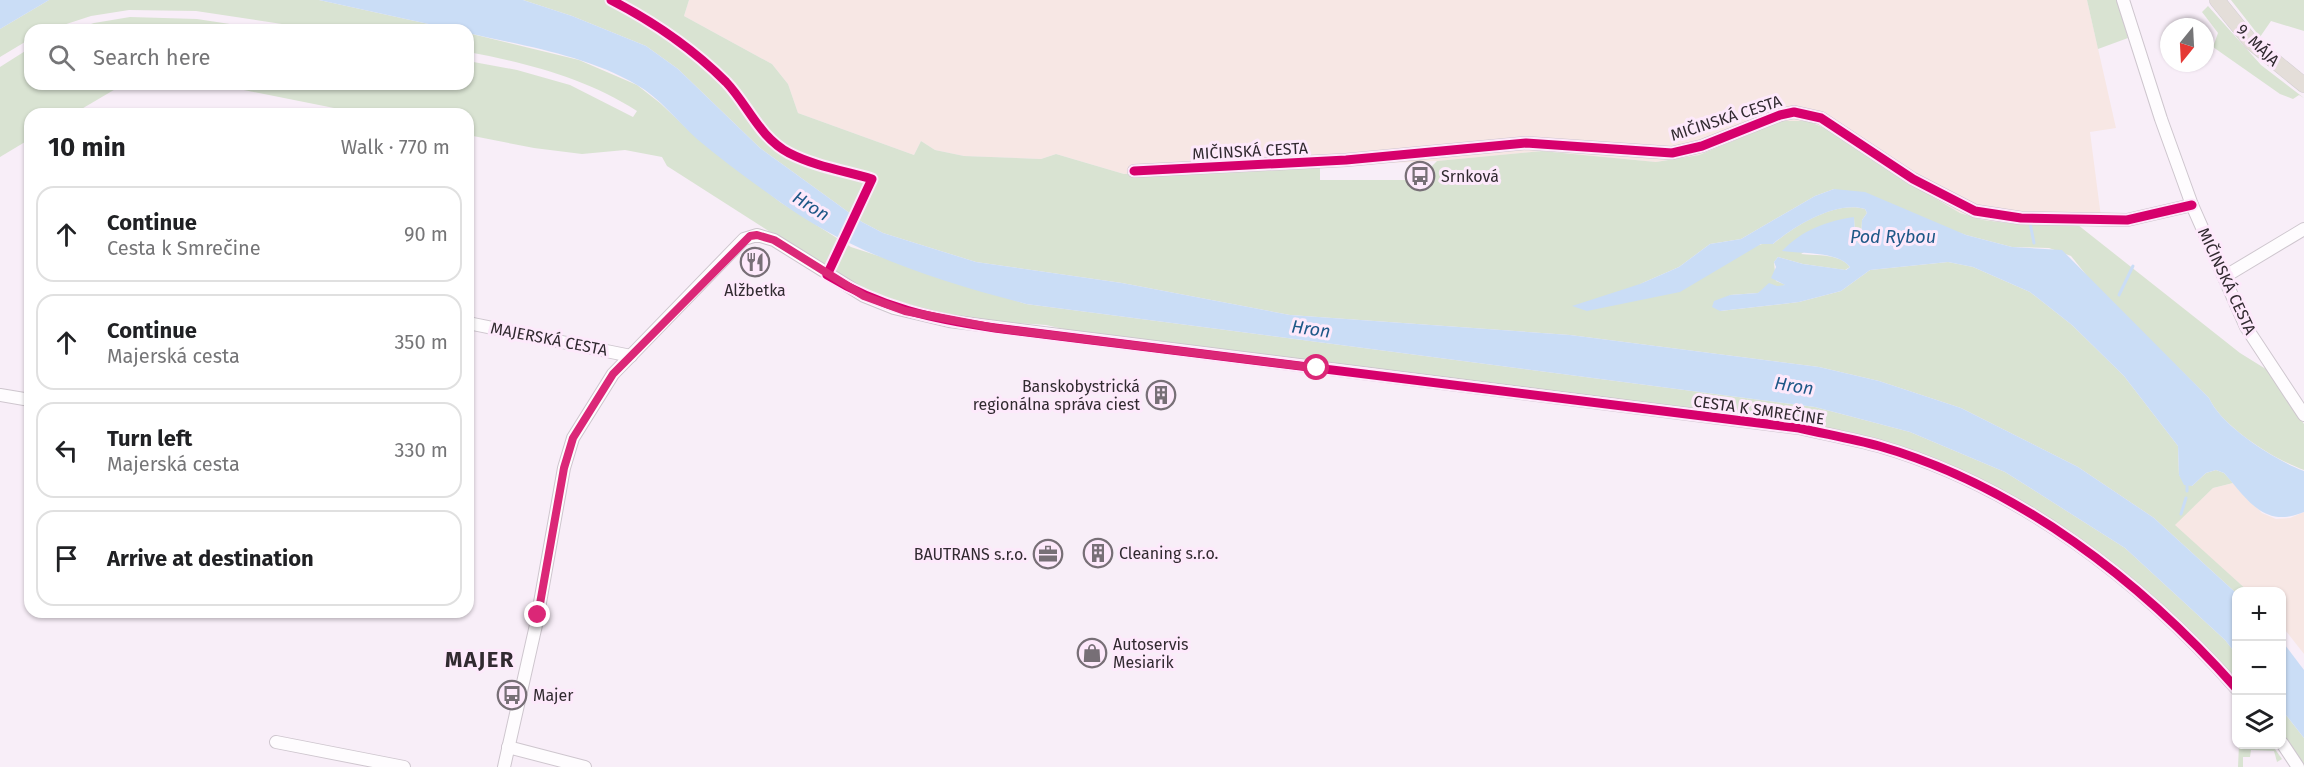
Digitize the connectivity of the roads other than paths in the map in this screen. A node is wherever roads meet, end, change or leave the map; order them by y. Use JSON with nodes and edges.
{"nodes":[{"id":1,"x":2123,"y":0,"type":"edge"},
{"id":2,"x":2217,"y":0,"type":"edge"},
{"id":3,"x":2304,"y":84,"type":"edge"},
{"id":4,"x":1134,"y":171,"type":"dead end"},
{"id":5,"x":2192,"y":205,"type":"junction"},
{"id":6,"x":2304,"y":229,"type":"edge"},
{"id":7,"x":2224,"y":277,"type":"junction"},
{"id":8,"x":474,"y":324,"type":"edge"},
{"id":9,"x":1200,"y":353,"type":"joint"},
{"id":10,"x":631,"y":356,"type":"junction"},
{"id":11,"x":0,"y":395,"type":"edge"},
{"id":12,"x":24,"y":399,"type":"edge"},
{"id":13,"x":2302,"y":406,"type":"edge"},
{"id":14,"x":2232,"y":684,"type":"edge"},
{"id":15,"x":276,"y":742,"type":"dead end"},
{"id":16,"x":508,"y":747,"type":"junction"},
{"id":17,"x":2286,"y":749,"type":"edge"},
{"id":18,"x":404,"y":767,"type":"edge"},
{"id":19,"x":504,"y":767,"type":"edge"},
{"id":20,"x":585,"y":767,"type":"edge"},
{"id":21,"x":2298,"y":767,"type":"edge"}],
"edges":[{"from":1,"to":5,"type":"street","name":"MIČINSKÁ CESTA"},
{"from":2,"to":3,"type":"main road","name":"9. MÁJA"},
{"from":4,"to":5,"type":"street","name":"MIČINSKÁ CESTA"},
{"from":5,"to":7,"type":"street","name":"MIČINSKÁ CESTA"},
{"from":6,"to":7,"type":"street"},
{"from":7,"to":13,"type":"street","name":"MIČINSKÁ CESTA"},
{"from":8,"to":10,"type":"street","name":"MAJERSKÁ CESTA"},
{"from":9,"to":10,"type":"street","name":"MAJERSKÁ CESTA"},
{"from":9,"to":14,"type":"street","name":"CESTA K SMREČINE"},
{"from":10,"to":16,"type":"street","name":"MAJERSKÁ CESTA"},
{"from":11,"to":12,"type":"street"},
{"from":15,"to":18,"type":"street"},
{"from":16,"to":19,"type":"street","name":"MAJERSKÁ CESTA"},
{"from":16,"to":20,"type":"street"},
{"from":17,"to":21,"type":"street"}]}
